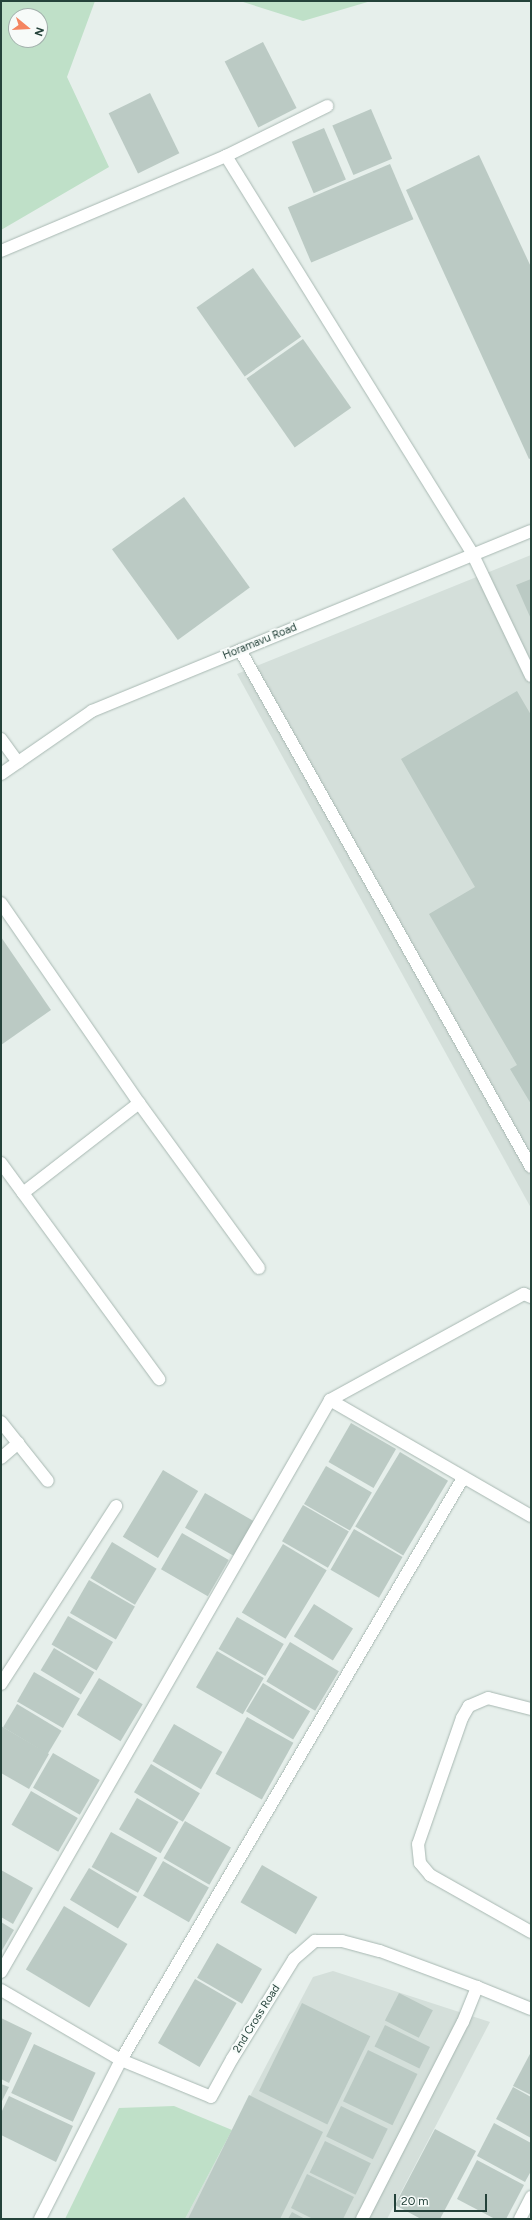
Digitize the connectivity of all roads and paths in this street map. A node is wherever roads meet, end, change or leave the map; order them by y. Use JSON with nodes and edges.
{"nodes":[{"id":1,"x":327,"y":106,"type":"dead end"},
{"id":2,"x":226,"y":156,"type":"junction"},
{"id":3,"x":1,"y":251,"type":"edge"},
{"id":4,"x":531,"y":531,"type":"edge"},
{"id":5,"x":473,"y":555,"type":"junction"},
{"id":6,"x":240,"y":650,"type":"junction"},
{"id":7,"x":531,"y":676,"type":"edge"},
{"id":8,"x":1,"y":739,"type":"edge"},
{"id":9,"x":18,"y":762,"type":"junction"},
{"id":10,"x":1,"y":774,"type":"edge"},
{"id":11,"x":1,"y":903,"type":"edge"},
{"id":12,"x":138,"y":1103,"type":"junction"},
{"id":13,"x":1,"y":1163,"type":"edge"},
{"id":14,"x":531,"y":1167,"type":"edge"},
{"id":15,"x":23,"y":1193,"type":"junction"},
{"id":16,"x":259,"y":1268,"type":"dead end"},
{"id":17,"x":531,"y":1297,"type":"edge"},
{"id":18,"x":159,"y":1379,"type":"dead end"},
{"id":19,"x":330,"y":1400,"type":"junction"},
{"id":20,"x":1,"y":1422,"type":"edge"},
{"id":21,"x":18,"y":1443,"type":"junction"},
{"id":22,"x":1,"y":1458,"type":"edge"},
{"id":23,"x":463,"y":1478,"type":"junction"},
{"id":24,"x":48,"y":1480,"type":"dead end"},
{"id":25,"x":116,"y":1506,"type":"dead end"},
{"id":26,"x":531,"y":1516,"type":"edge"},
{"id":27,"x":1,"y":1684,"type":"edge"},
{"id":28,"x":531,"y":1708,"type":"edge"},
{"id":29,"x":531,"y":1932,"type":"edge"},
{"id":30,"x":1,"y":1972,"type":"edge"},
{"id":31,"x":477,"y":1986,"type":"junction"},
{"id":32,"x":1,"y":1990,"type":"edge"},
{"id":33,"x":531,"y":2010,"type":"edge"},
{"id":34,"x":121,"y":2060,"type":"junction"},
{"id":35,"x":531,"y":2197,"type":"edge"},
{"id":36,"x":40,"y":2219,"type":"edge"},
{"id":37,"x":362,"y":2219,"type":"edge"},
{"id":38,"x":520,"y":2219,"type":"edge"}],
"edges":[{"from":1,"to":2,"type":"street"},
{"from":2,"to":3,"type":"street"},
{"from":2,"to":5,"type":"street"},
{"from":4,"to":5,"type":"street","name":"Horamavu Road"},
{"from":5,"to":6,"type":"street","name":"Horamavu Road"},
{"from":5,"to":7,"type":"street"},
{"from":6,"to":9,"type":"street","name":"Horamavu Road"},
{"from":6,"to":14,"type":"street"},
{"from":8,"to":9,"type":"street"},
{"from":9,"to":10,"type":"street","name":"Horamavu Road"},
{"from":11,"to":12,"type":"street"},
{"from":12,"to":15,"type":"street"},
{"from":12,"to":16,"type":"street"},
{"from":13,"to":15,"type":"street"},
{"from":15,"to":18,"type":"street"},
{"from":17,"to":19,"type":"street"},
{"from":19,"to":23,"type":"street"},
{"from":19,"to":30,"type":"street"},
{"from":20,"to":21,"type":"street"},
{"from":21,"to":22,"type":"street"},
{"from":21,"to":24,"type":"street"},
{"from":23,"to":26,"type":"street"},
{"from":23,"to":34,"type":"street"},
{"from":25,"to":27,"type":"street"},
{"from":28,"to":29,"type":"street"},
{"from":31,"to":33,"type":"street","name":"2nd Cross Road"},
{"from":31,"to":34,"type":"street","name":"2nd Cross Road"},
{"from":31,"to":37,"type":"street"},
{"from":32,"to":34,"type":"street","name":"2nd Cross Road"},
{"from":34,"to":36,"type":"street"},
{"from":35,"to":38,"type":"street"}]}
